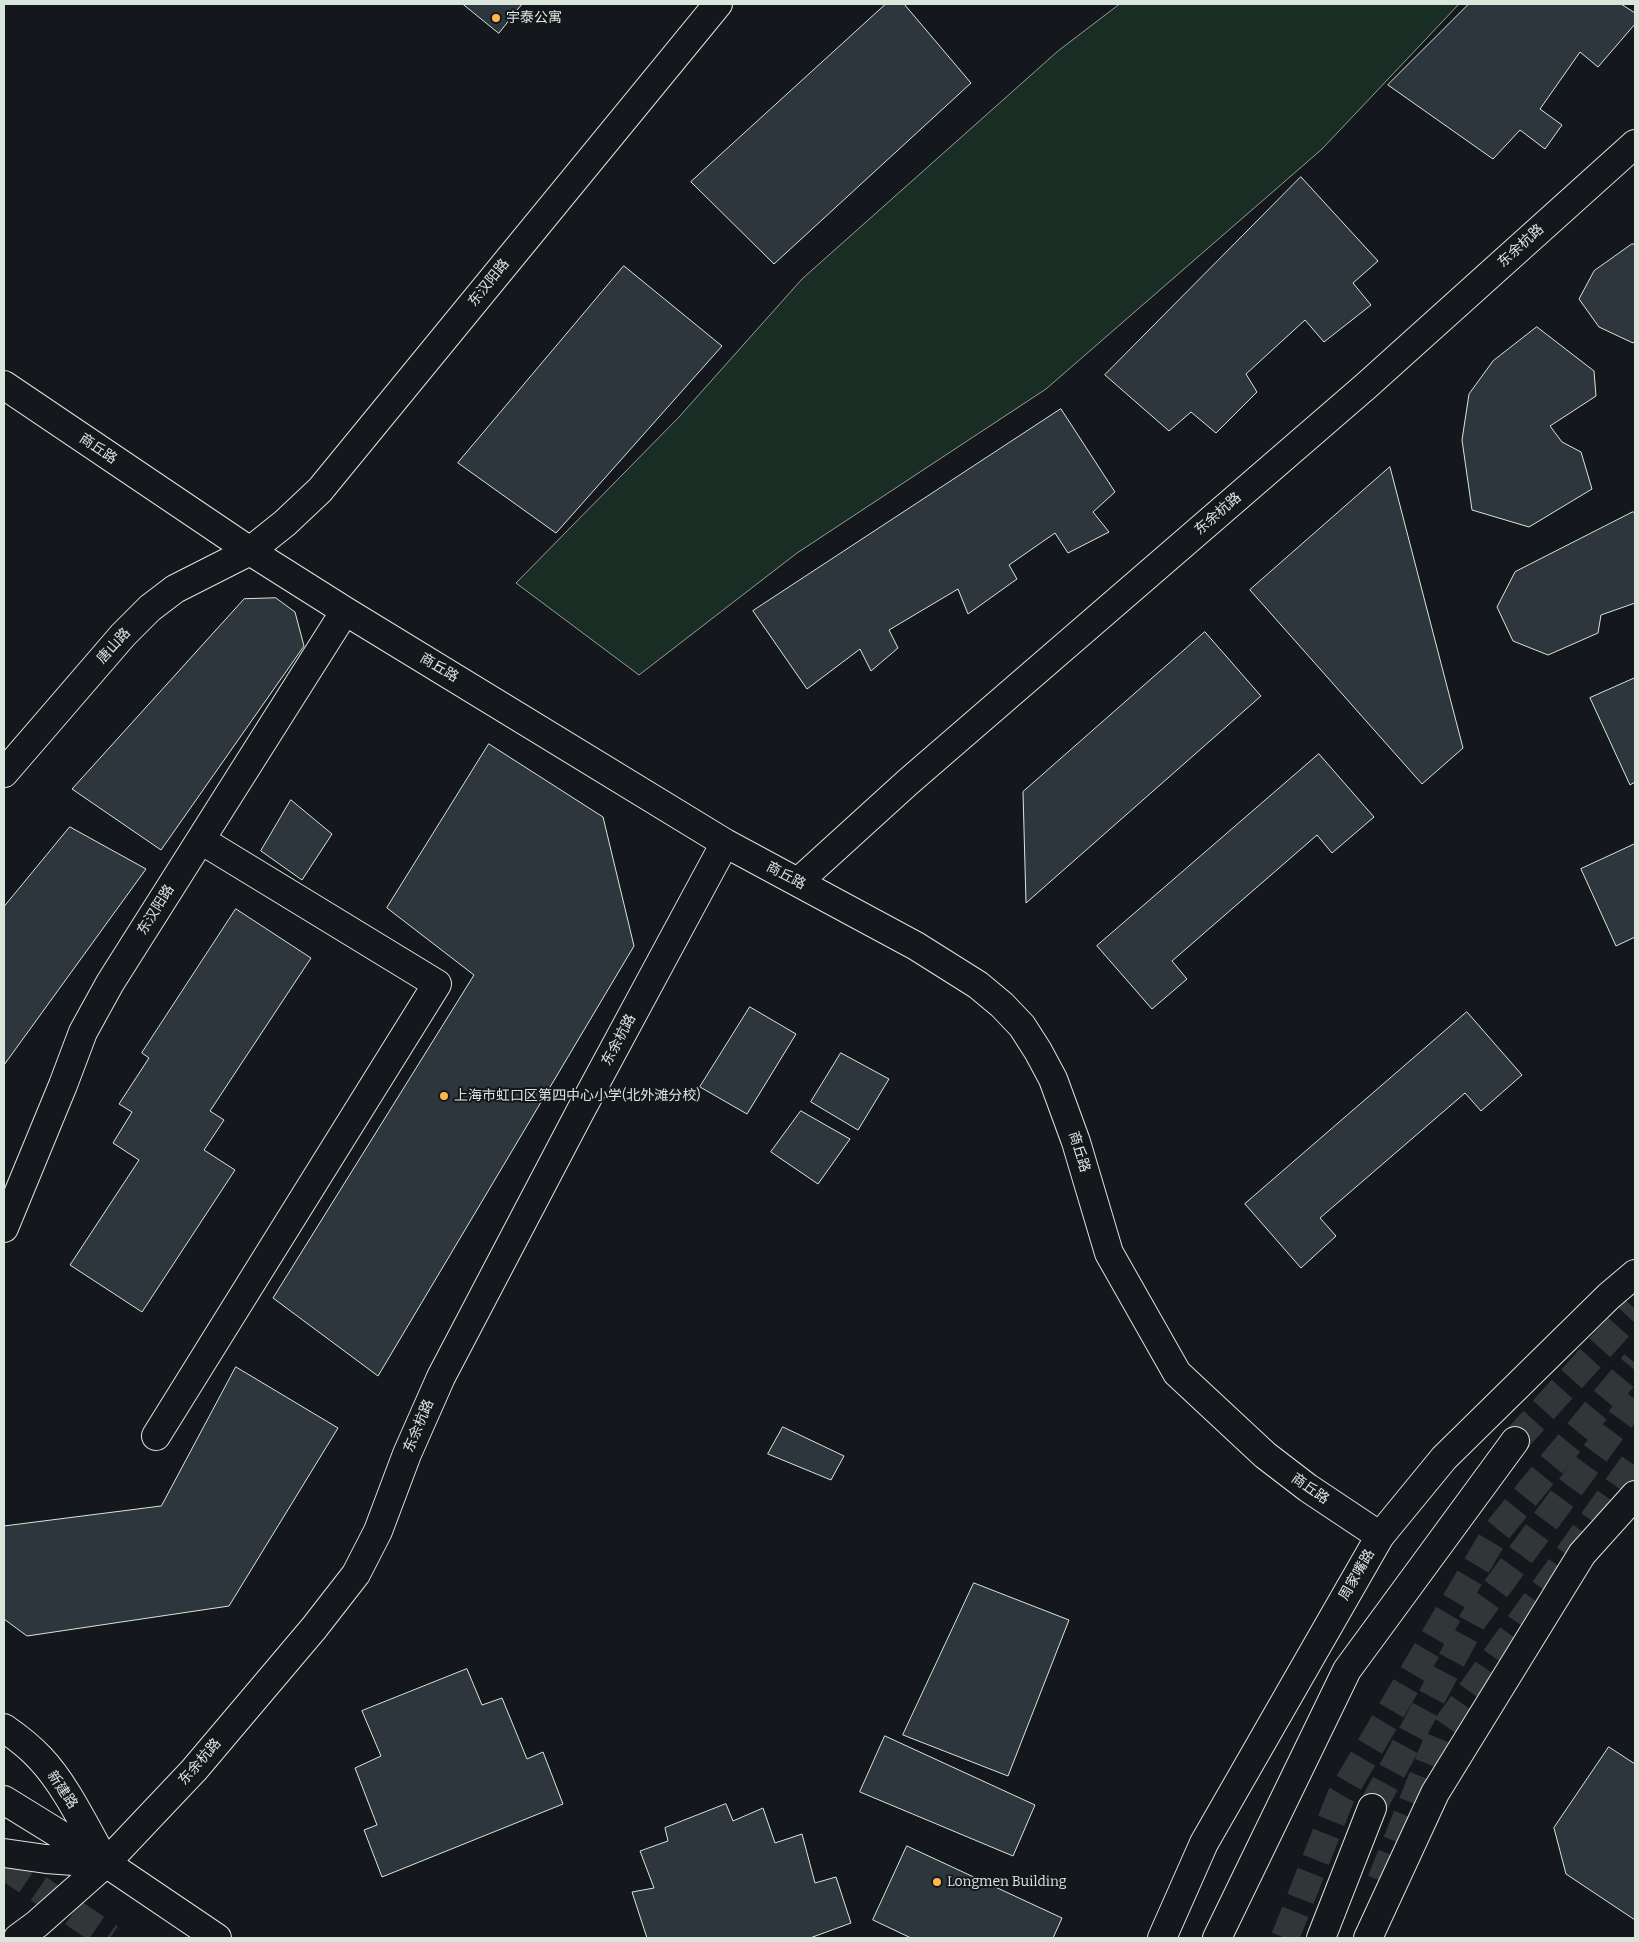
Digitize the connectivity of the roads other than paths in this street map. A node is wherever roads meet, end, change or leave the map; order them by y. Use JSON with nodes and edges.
{"nodes":[{"id":1,"x":718,"y":4,"type":"edge"},
{"id":2,"x":1635,"y":144,"type":"edge"},
{"id":3,"x":4,"y":385,"type":"edge"},
{"id":4,"x":250,"y":551,"type":"junction"},
{"id":5,"x":345,"y":611,"type":"junction"},
{"id":6,"x":4,"y":773,"type":"edge"},
{"id":7,"x":200,"y":840,"type":"junction"},
{"id":8,"x":724,"y":843,"type":"junction"},
{"id":9,"x":798,"y":882,"type":"junction"},
{"id":10,"x":4,"y":1228,"type":"edge"},
{"id":11,"x":1635,"y":1274,"type":"edge"},
{"id":12,"x":156,"y":1436,"type":"dead end"},
{"id":13,"x":1515,"y":1441,"type":"tunnel mouth"},
{"id":14,"x":1635,"y":1495,"type":"edge"},
{"id":15,"x":1380,"y":1536,"type":"junction"},
{"id":16,"x":4,"y":1728,"type":"edge"},
{"id":17,"x":4,"y":1800,"type":"edge"},
{"id":18,"x":1372,"y":1808,"type":"tunnel mouth"},
{"id":19,"x":4,"y":1853,"type":"edge"},
{"id":20,"x":106,"y":1863,"type":"junction"},
{"id":21,"x":18,"y":1938,"type":"edge"},
{"id":22,"x":217,"y":1938,"type":"edge"},
{"id":23,"x":1162,"y":1938,"type":"edge"},
{"id":24,"x":1217,"y":1938,"type":"edge"},
{"id":25,"x":1322,"y":1938,"type":"edge"},
{"id":26,"x":1368,"y":1938,"type":"edge"}],
"edges":[{"from":1,"to":4,"type":"main road","name":"东汉阳路"},
{"from":2,"to":9,"type":"main road","name":"东余杭路"},
{"from":3,"to":4,"type":"main road","name":"商丘路"},
{"from":4,"to":5,"type":"main road","name":"商丘路"},
{"from":4,"to":6,"type":"main road","name":"唐山路"},
{"from":5,"to":7,"type":"main road","name":"东汉阳路"},
{"from":5,"to":8,"type":"main road","name":"商丘路"},
{"from":7,"to":10,"type":"main road","name":"东汉阳路"},
{"from":7,"to":12,"type":"main road"},
{"from":8,"to":9,"type":"main road","name":"商丘路"},
{"from":8,"to":20,"type":"main road","name":"东余杭路"},
{"from":9,"to":15,"type":"main road","name":"商丘路"},
{"from":11,"to":15,"type":"main road","name":"周家嘴路"},
{"from":13,"to":24,"type":"main road"},
{"from":14,"to":26,"type":"main road"},
{"from":15,"to":23,"type":"main road","name":"周家嘴路"},
{"from":16,"to":20,"type":"main road","name":"新建路"},
{"from":17,"to":20,"type":"main road"},
{"from":18,"to":25,"type":"main road"},
{"from":19,"to":20,"type":"main road"},
{"from":20,"to":21,"type":"main road","name":"东余杭路"},
{"from":20,"to":22,"type":"main road","name":"新建路"}]}
